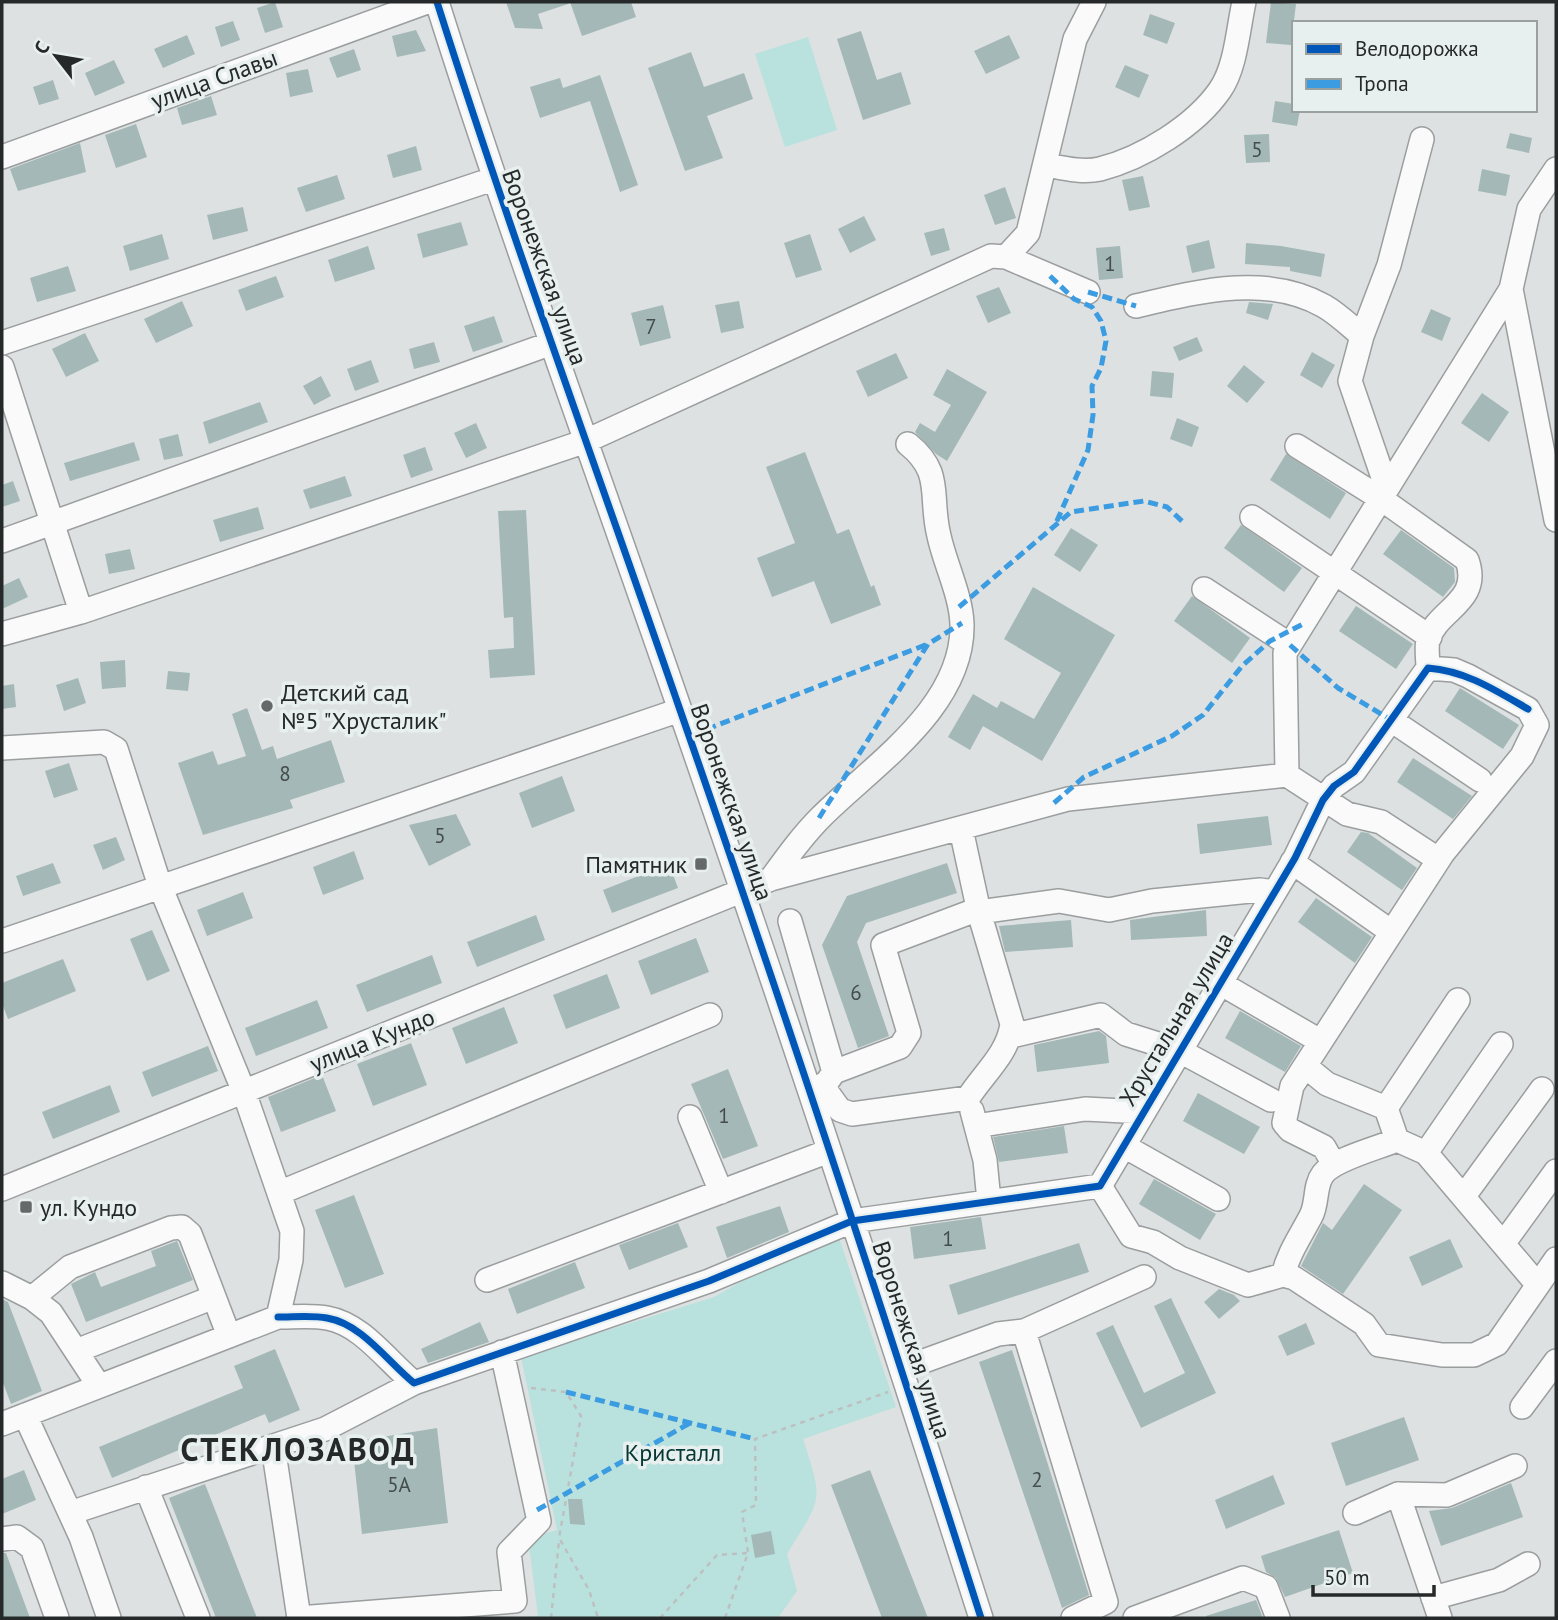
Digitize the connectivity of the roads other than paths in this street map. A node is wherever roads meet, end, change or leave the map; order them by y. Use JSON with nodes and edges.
{"nodes":[{"id":1,"x":427,"y":2,"type":"edge"},
{"id":2,"x":437,"y":2,"type":"edge"},
{"id":3,"x":1077,"y":2,"type":"edge"},
{"id":4,"x":1094,"y":2,"type":"edge"},
{"id":5,"x":1244,"y":2,"type":"edge"},
{"id":6,"x":1075,"y":38,"type":"junction"},
{"id":7,"x":1422,"y":139,"type":"dead end"},
{"id":8,"x":2,"y":156,"type":"edge"},
{"id":9,"x":1047,"y":165,"type":"junction"},
{"id":10,"x":1556,"y":169,"type":"edge"},
{"id":11,"x":493,"y":179,"type":"junction"},
{"id":12,"x":1006,"y":257,"type":"junction"},
{"id":13,"x":1511,"y":289,"type":"junction"},
{"id":14,"x":1088,"y":292,"type":"dead end"},
{"id":15,"x":1136,"y":306,"type":"dead end"},
{"id":16,"x":1362,"y":336,"type":"junction"},
{"id":17,"x":552,"y":343,"type":"junction"},
{"id":18,"x":2,"y":344,"type":"edge"},
{"id":19,"x":2,"y":367,"type":"edge"},
{"id":20,"x":586,"y":441,"type":"junction"},
{"id":21,"x":908,"y":444,"type":"dead end"},
{"id":22,"x":1297,"y":446,"type":"dead end"},
{"id":23,"x":1383,"y":492,"type":"junction"},
{"id":24,"x":1252,"y":517,"type":"dead end"},
{"id":25,"x":1556,"y":520,"type":"edge"},
{"id":26,"x":52,"y":524,"type":"junction"},
{"id":27,"x":2,"y":541,"type":"edge"},
{"id":28,"x":1334,"y":572,"type":"junction"},
{"id":29,"x":1204,"y":589,"type":"dead end"},
{"id":30,"x":81,"y":612,"type":"junction"},
{"id":31,"x":2,"y":634,"type":"edge"},
{"id":32,"x":1430,"y":637,"type":"junction"},
{"id":33,"x":1290,"y":645,"type":"junction"},
{"id":34,"x":1428,"y":668,"type":"junction"},
{"id":35,"x":680,"y":710,"type":"junction"},
{"id":36,"x":1391,"y":720,"type":"junction"},
{"id":37,"x":2,"y":748,"type":"edge"},
{"id":38,"x":1287,"y":775,"type":"junction"},
{"id":39,"x":1480,"y":780,"type":"dead end"},
{"id":40,"x":1323,"y":800,"type":"junction"},
{"id":41,"x":961,"y":830,"type":"junction"},
{"id":42,"x":1430,"y":854,"type":"dead end"},
{"id":43,"x":1292,"y":862,"type":"junction"},
{"id":44,"x":771,"y":879,"type":"junction"},
{"id":45,"x":160,"y":887,"type":"junction"},
{"id":46,"x":742,"y":891,"type":"junction"},
{"id":47,"x":1274,"y":892,"type":"junction"},
{"id":48,"x":979,"y":912,"type":"junction"},
{"id":49,"x":790,"y":921,"type":"dead end"},
{"id":50,"x":1383,"y":926,"type":"dead end"},
{"id":51,"x":2,"y":941,"type":"edge"},
{"id":52,"x":1220,"y":984,"type":"junction"},
{"id":53,"x":1458,"y":1000,"type":"dead end"},
{"id":54,"x":710,"y":1015,"type":"dead end"},
{"id":55,"x":1011,"y":1036,"type":"junction"},
{"id":56,"x":1313,"y":1037,"type":"dead end"},
{"id":57,"x":1501,"y":1044,"type":"dead end"},
{"id":58,"x":1180,"y":1051,"type":"junction"},
{"id":59,"x":1305,"y":1066,"type":"junction"},
{"id":60,"x":822,"y":1083,"type":"junction"},
{"id":61,"x":1542,"y":1090,"type":"dead end"},
{"id":62,"x":244,"y":1092,"type":"junction"},
{"id":63,"x":968,"y":1098,"type":"junction"},
{"id":64,"x":1271,"y":1100,"type":"dead end"},
{"id":65,"x":1386,"y":1108,"type":"junction"},
{"id":66,"x":1144,"y":1112,"type":"junction"},
{"id":67,"x":690,"y":1117,"type":"dead end"},
{"id":68,"x":976,"y":1126,"type":"junction"},
{"id":69,"x":1397,"y":1139,"type":"junction"},
{"id":70,"x":1124,"y":1146,"type":"junction"},
{"id":71,"x":829,"y":1151,"type":"junction"},
{"id":72,"x":1426,"y":1153,"type":"junction"},
{"id":73,"x":1334,"y":1165,"type":"junction"},
{"id":74,"x":1556,"y":1171,"type":"edge"},
{"id":75,"x":1100,"y":1186,"type":"junction"},
{"id":76,"x":2,"y":1189,"type":"edge"},
{"id":77,"x":721,"y":1192,"type":"junction"},
{"id":78,"x":279,"y":1193,"type":"junction"},
{"id":79,"x":1464,"y":1196,"type":"junction"},
{"id":80,"x":1218,"y":1199,"type":"dead end"},
{"id":81,"x":989,"y":1200,"type":"junction"},
{"id":82,"x":852,"y":1221,"type":"junction"},
{"id":83,"x":1503,"y":1244,"type":"junction"},
{"id":84,"x":1556,"y":1259,"type":"edge"},
{"id":85,"x":1283,"y":1275,"type":"junction"},
{"id":86,"x":1144,"y":1277,"type":"dead end"},
{"id":87,"x":487,"y":1280,"type":"dead end"},
{"id":88,"x":2,"y":1283,"type":"edge"},
{"id":89,"x":1537,"y":1284,"type":"junction"},
{"id":90,"x":214,"y":1297,"type":"junction"},
{"id":91,"x":32,"y":1298,"type":"junction"},
{"id":92,"x":278,"y":1317,"type":"junction"},
{"id":93,"x":1024,"y":1331,"type":"junction"},
{"id":94,"x":229,"y":1336,"type":"junction"},
{"id":95,"x":76,"y":1351,"type":"junction"},
{"id":96,"x":502,"y":1352,"type":"junction"},
{"id":97,"x":1556,"y":1361,"type":"edge"},
{"id":98,"x":904,"y":1377,"type":"junction"},
{"id":99,"x":414,"y":1383,"type":"junction"},
{"id":100,"x":99,"y":1386,"type":"junction"},
{"id":101,"x":1521,"y":1407,"type":"dead end"},
{"id":102,"x":24,"y":1415,"type":"junction"},
{"id":103,"x":2,"y":1424,"type":"edge"},
{"id":104,"x":273,"y":1446,"type":"junction"},
{"id":105,"x":1515,"y":1466,"type":"dead end"},
{"id":106,"x":146,"y":1488,"type":"junction"},
{"id":107,"x":1398,"y":1494,"type":"junction"},
{"id":108,"x":70,"y":1513,"type":"junction"},
{"id":109,"x":1355,"y":1513,"type":"dead end"},
{"id":110,"x":2,"y":1539,"type":"edge"},
{"id":111,"x":1528,"y":1564,"type":"dead end"},
{"id":112,"x":1436,"y":1608,"type":"edge"},
{"id":113,"x":57,"y":1618,"type":"edge"},
{"id":114,"x":109,"y":1618,"type":"edge"},
{"id":115,"x":198,"y":1618,"type":"edge"},
{"id":116,"x":981,"y":1618,"type":"edge"},
{"id":117,"x":1073,"y":1618,"type":"edge"},
{"id":118,"x":1135,"y":1618,"type":"edge"},
{"id":119,"x":1278,"y":1618,"type":"edge"}],
"edges":[{"from":1,"to":8,"type":"street","name":"улица Славы"},
{"from":2,"to":11,"type":"street","name":"Воронежская улица"},
{"from":3,"to":6,"type":"street"},
{"from":4,"to":6,"type":"street"},
{"from":5,"to":9,"type":"street"},
{"from":6,"to":9,"type":"street"},
{"from":7,"to":16,"type":"street"},
{"from":9,"to":12,"type":"street"},
{"from":10,"to":13,"type":"street"},
{"from":11,"to":17,"type":"street","name":"Воронежская улица"},
{"from":11,"to":18,"type":"street"},
{"from":12,"to":14,"type":"street"},
{"from":12,"to":20,"type":"street"},
{"from":13,"to":23,"type":"street"},
{"from":13,"to":25,"type":"street"},
{"from":15,"to":16,"type":"street"},
{"from":16,"to":23,"type":"street"},
{"from":17,"to":20,"type":"street","name":"Воронежская улица"},
{"from":17,"to":26,"type":"street"},
{"from":19,"to":26,"type":"street"},
{"from":20,"to":30,"type":"street"},
{"from":20,"to":35,"type":"street","name":"Воронежская улица"},
{"from":21,"to":44,"type":"street"},
{"from":22,"to":23,"type":"street"},
{"from":23,"to":28,"type":"street"},
{"from":23,"to":32,"type":"street"},
{"from":24,"to":28,"type":"street"},
{"from":26,"to":27,"type":"street"},
{"from":26,"to":30,"type":"street"},
{"from":28,"to":32,"type":"street"},
{"from":28,"to":33,"type":"street"},
{"from":29,"to":33,"type":"street"},
{"from":30,"to":31,"type":"street"},
{"from":32,"to":34,"type":"street"},
{"from":33,"to":38,"type":"street"},
{"from":34,"to":36,"type":"street","name":"Хрустальная улица"},
{"from":34,"to":59,"type":"street"},
{"from":35,"to":45,"type":"street"},
{"from":35,"to":46,"type":"street","name":"Воронежская улица"},
{"from":36,"to":39,"type":"street"},
{"from":36,"to":40,"type":"street","name":"Хрустальная улица"},
{"from":37,"to":45,"type":"street"},
{"from":38,"to":40,"type":"street"},
{"from":38,"to":41,"type":"street","name":"улица Кундо"},
{"from":40,"to":42,"type":"street"},
{"from":40,"to":43,"type":"street","name":"Хрустальная улица"},
{"from":41,"to":44,"type":"street","name":"улица Кундо"},
{"from":41,"to":48,"type":"street"},
{"from":43,"to":47,"type":"street","name":"Хрустальная улица"},
{"from":43,"to":50,"type":"street"},
{"from":44,"to":46,"type":"street","name":"улица Кундо"},
{"from":45,"to":51,"type":"street"},
{"from":45,"to":62,"type":"street"},
{"from":46,"to":60,"type":"street","name":"Воронежская улица"},
{"from":46,"to":62,"type":"street","name":"улица Кундо"},
{"from":47,"to":48,"type":"street"},
{"from":47,"to":52,"type":"street","name":"Хрустальная улица"},
{"from":48,"to":55,"type":"street"},
{"from":48,"to":60,"type":"street"},
{"from":49,"to":60,"type":"street"},
{"from":52,"to":56,"type":"street"},
{"from":52,"to":58,"type":"street","name":"Хрустальная улица"},
{"from":53,"to":65,"type":"street"},
{"from":54,"to":78,"type":"street"},
{"from":55,"to":58,"type":"street"},
{"from":55,"to":63,"type":"street"},
{"from":57,"to":72,"type":"street"},
{"from":58,"to":64,"type":"street"},
{"from":58,"to":66,"type":"street","name":"Хрустальная улица"},
{"from":59,"to":65,"type":"street"},
{"from":59,"to":73,"type":"street"},
{"from":60,"to":63,"type":"street"},
{"from":60,"to":71,"type":"street","name":"Воронежская улица"},
{"from":61,"to":79,"type":"street"},
{"from":62,"to":76,"type":"street","name":"улица Кундо"},
{"from":62,"to":78,"type":"street"},
{"from":63,"to":68,"type":"street"},
{"from":65,"to":69,"type":"street"},
{"from":66,"to":68,"type":"street"},
{"from":66,"to":70,"type":"street","name":"Хрустальная улица"},
{"from":67,"to":77,"type":"street"},
{"from":68,"to":81,"type":"street"},
{"from":69,"to":72,"type":"street"},
{"from":69,"to":73,"type":"street"},
{"from":70,"to":75,"type":"street","name":"Хрустальная улица"},
{"from":70,"to":80,"type":"street"},
{"from":71,"to":77,"type":"street"},
{"from":71,"to":82,"type":"street","name":"Воронежская улица"},
{"from":72,"to":79,"type":"street"},
{"from":73,"to":85,"type":"street"},
{"from":74,"to":83,"type":"street"},
{"from":75,"to":81,"type":"street"},
{"from":75,"to":85,"type":"street"},
{"from":77,"to":87,"type":"street"},
{"from":78,"to":92,"type":"street"},
{"from":79,"to":83,"type":"street"},
{"from":81,"to":82,"type":"street"},
{"from":82,"to":96,"type":"street"},
{"from":82,"to":98,"type":"street","name":"Воронежская улица"},
{"from":83,"to":89,"type":"street"},
{"from":84,"to":89,"type":"street"},
{"from":85,"to":89,"type":"street"},
{"from":86,"to":93,"type":"street"},
{"from":88,"to":91,"type":"street"},
{"from":90,"to":91,"type":"street"},
{"from":90,"to":94,"type":"street"},
{"from":90,"to":95,"type":"street"},
{"from":91,"to":95,"type":"street"},
{"from":92,"to":94,"type":"street"},
{"from":92,"to":99,"type":"street"},
{"from":93,"to":98,"type":"street"},
{"from":93,"to":117,"type":"street"},
{"from":94,"to":100,"type":"street"},
{"from":95,"to":100,"type":"street"},
{"from":96,"to":99,"type":"street"},
{"from":96,"to":104,"type":"street"},
{"from":97,"to":101,"type":"street"},
{"from":98,"to":116,"type":"street","name":"Воронежская улица"},
{"from":99,"to":104,"type":"street"},
{"from":100,"to":102,"type":"street"},
{"from":102,"to":103,"type":"street"},
{"from":102,"to":108,"type":"street"},
{"from":104,"to":106,"type":"street"},
{"from":105,"to":107,"type":"street"},
{"from":106,"to":108,"type":"street"},
{"from":106,"to":115,"type":"street"},
{"from":107,"to":109,"type":"street"},
{"from":107,"to":112,"type":"street"},
{"from":108,"to":114,"type":"street"},
{"from":110,"to":113,"type":"street"},
{"from":111,"to":112,"type":"street"},
{"from":118,"to":119,"type":"street"}]}
